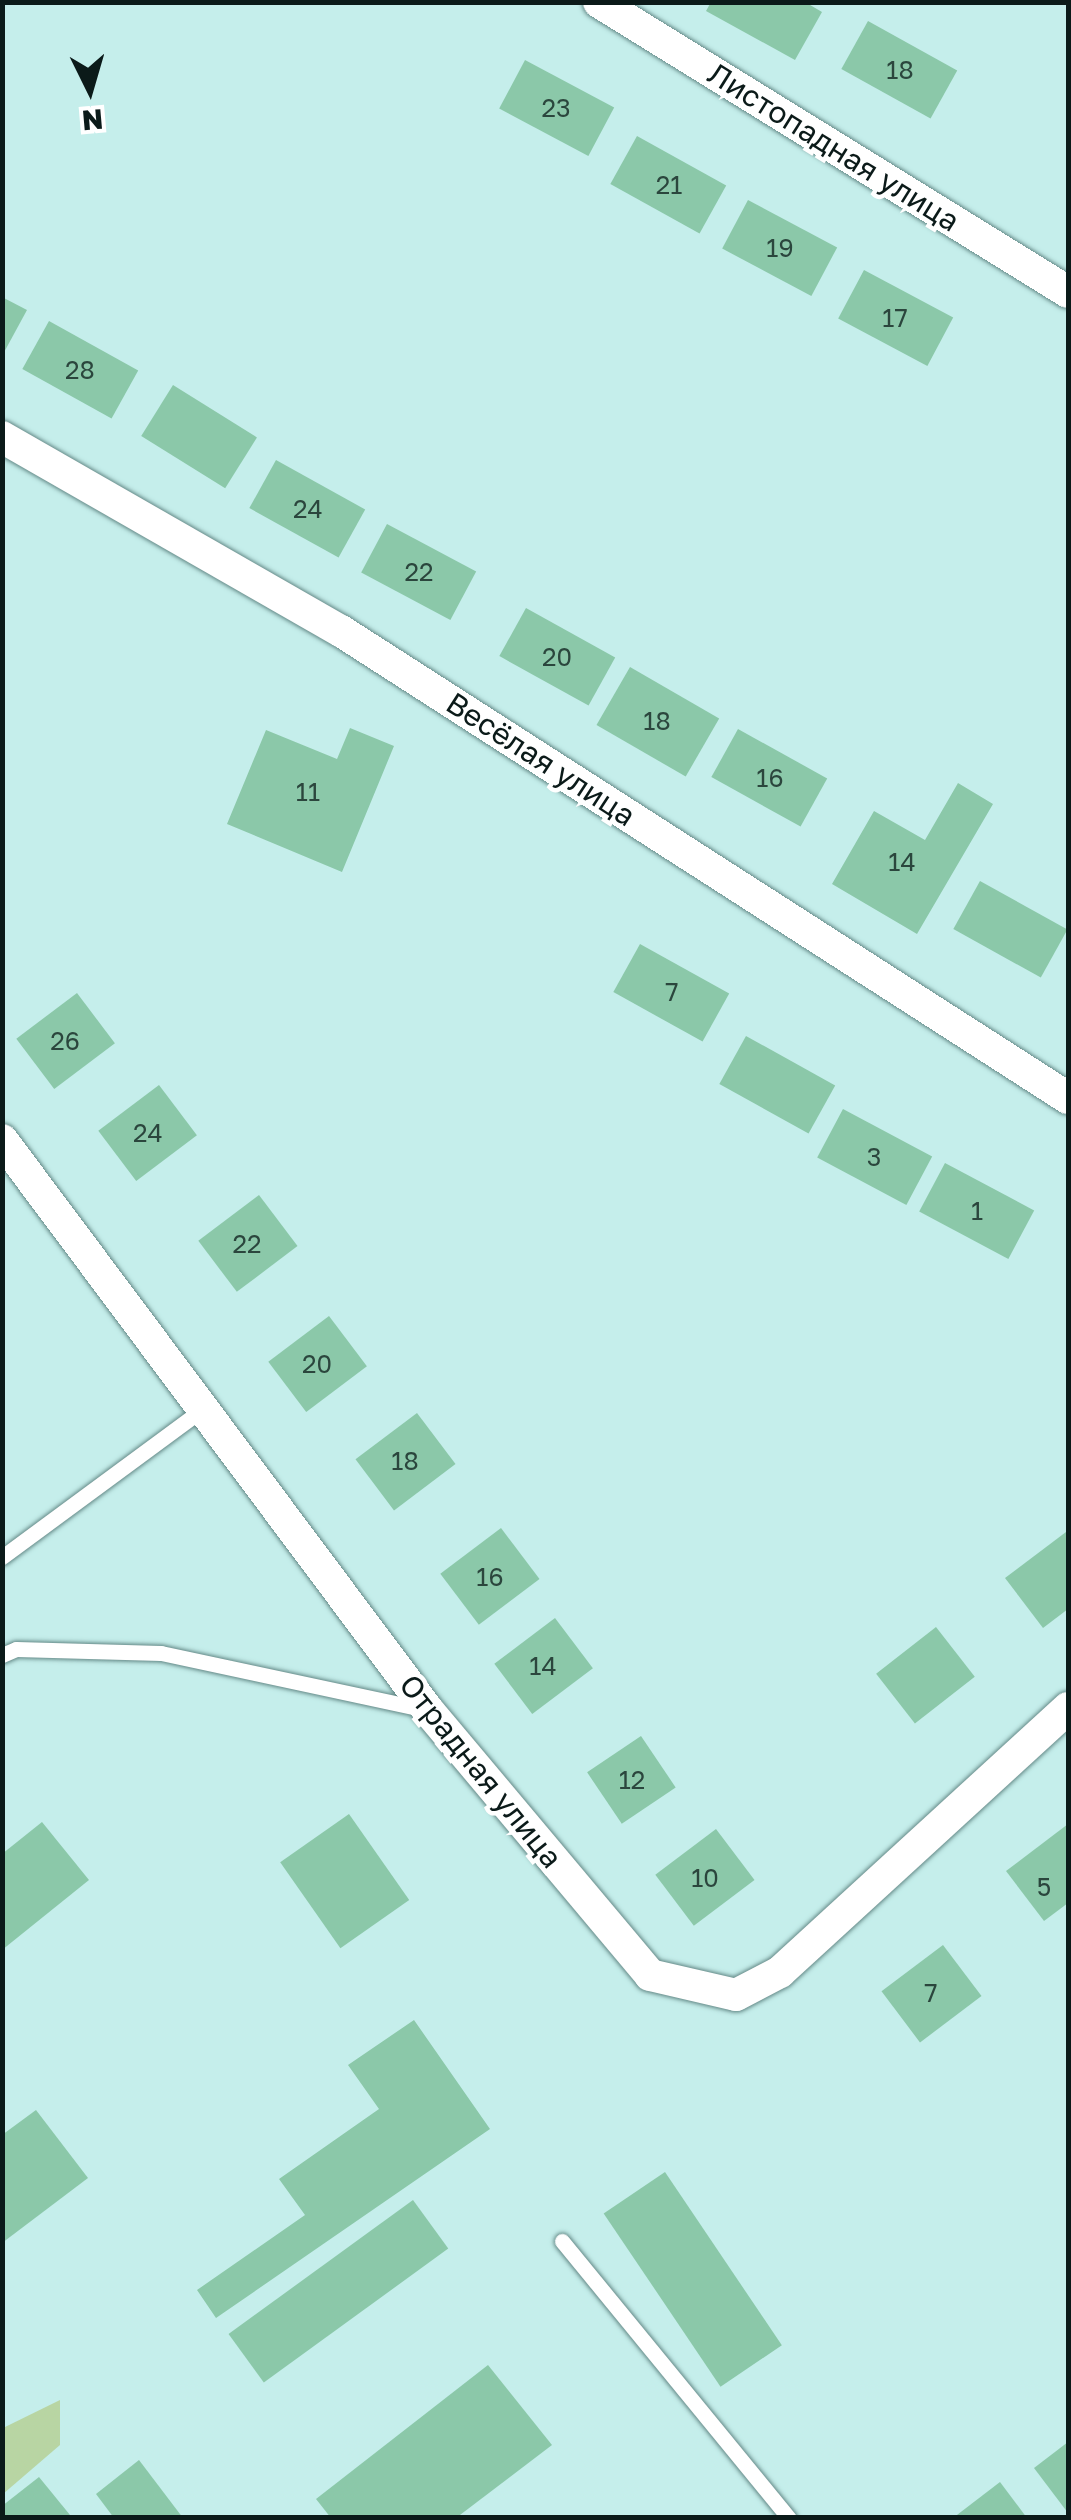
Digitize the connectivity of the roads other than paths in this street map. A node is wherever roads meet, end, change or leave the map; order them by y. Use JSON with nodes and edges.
{"nodes":[{"id":1,"x":599,"y":2,"type":"edge"},
{"id":2,"x":1068,"y":292,"type":"edge"},
{"id":3,"x":2,"y":437,"type":"edge"},
{"id":4,"x":1068,"y":1098,"type":"edge"},
{"id":5,"x":2,"y":1140,"type":"edge"},
{"id":6,"x":206,"y":1406,"type":"junction"},
{"id":7,"x":2,"y":1557,"type":"edge"},
{"id":8,"x":2,"y":1655,"type":"edge"},
{"id":9,"x":1068,"y":1708,"type":"edge"},
{"id":10,"x":427,"y":1710,"type":"junction"},
{"id":11,"x":562,"y":2241,"type":"dead end"},
{"id":12,"x":789,"y":2518,"type":"edge"}],
"edges":[{"from":1,"to":2,"type":"street","name":"Листопадная улица"},
{"from":3,"to":4,"type":"street","name":"Весёлая улица"},
{"from":5,"to":6,"type":"street","name":"Отрадная улица"},
{"from":6,"to":7,"type":"lane"},
{"from":6,"to":10,"type":"street","name":"Отрадная улица"},
{"from":8,"to":10,"type":"lane"},
{"from":9,"to":10,"type":"street","name":"Отрадная улица"},
{"from":11,"to":12,"type":"lane"}]}
